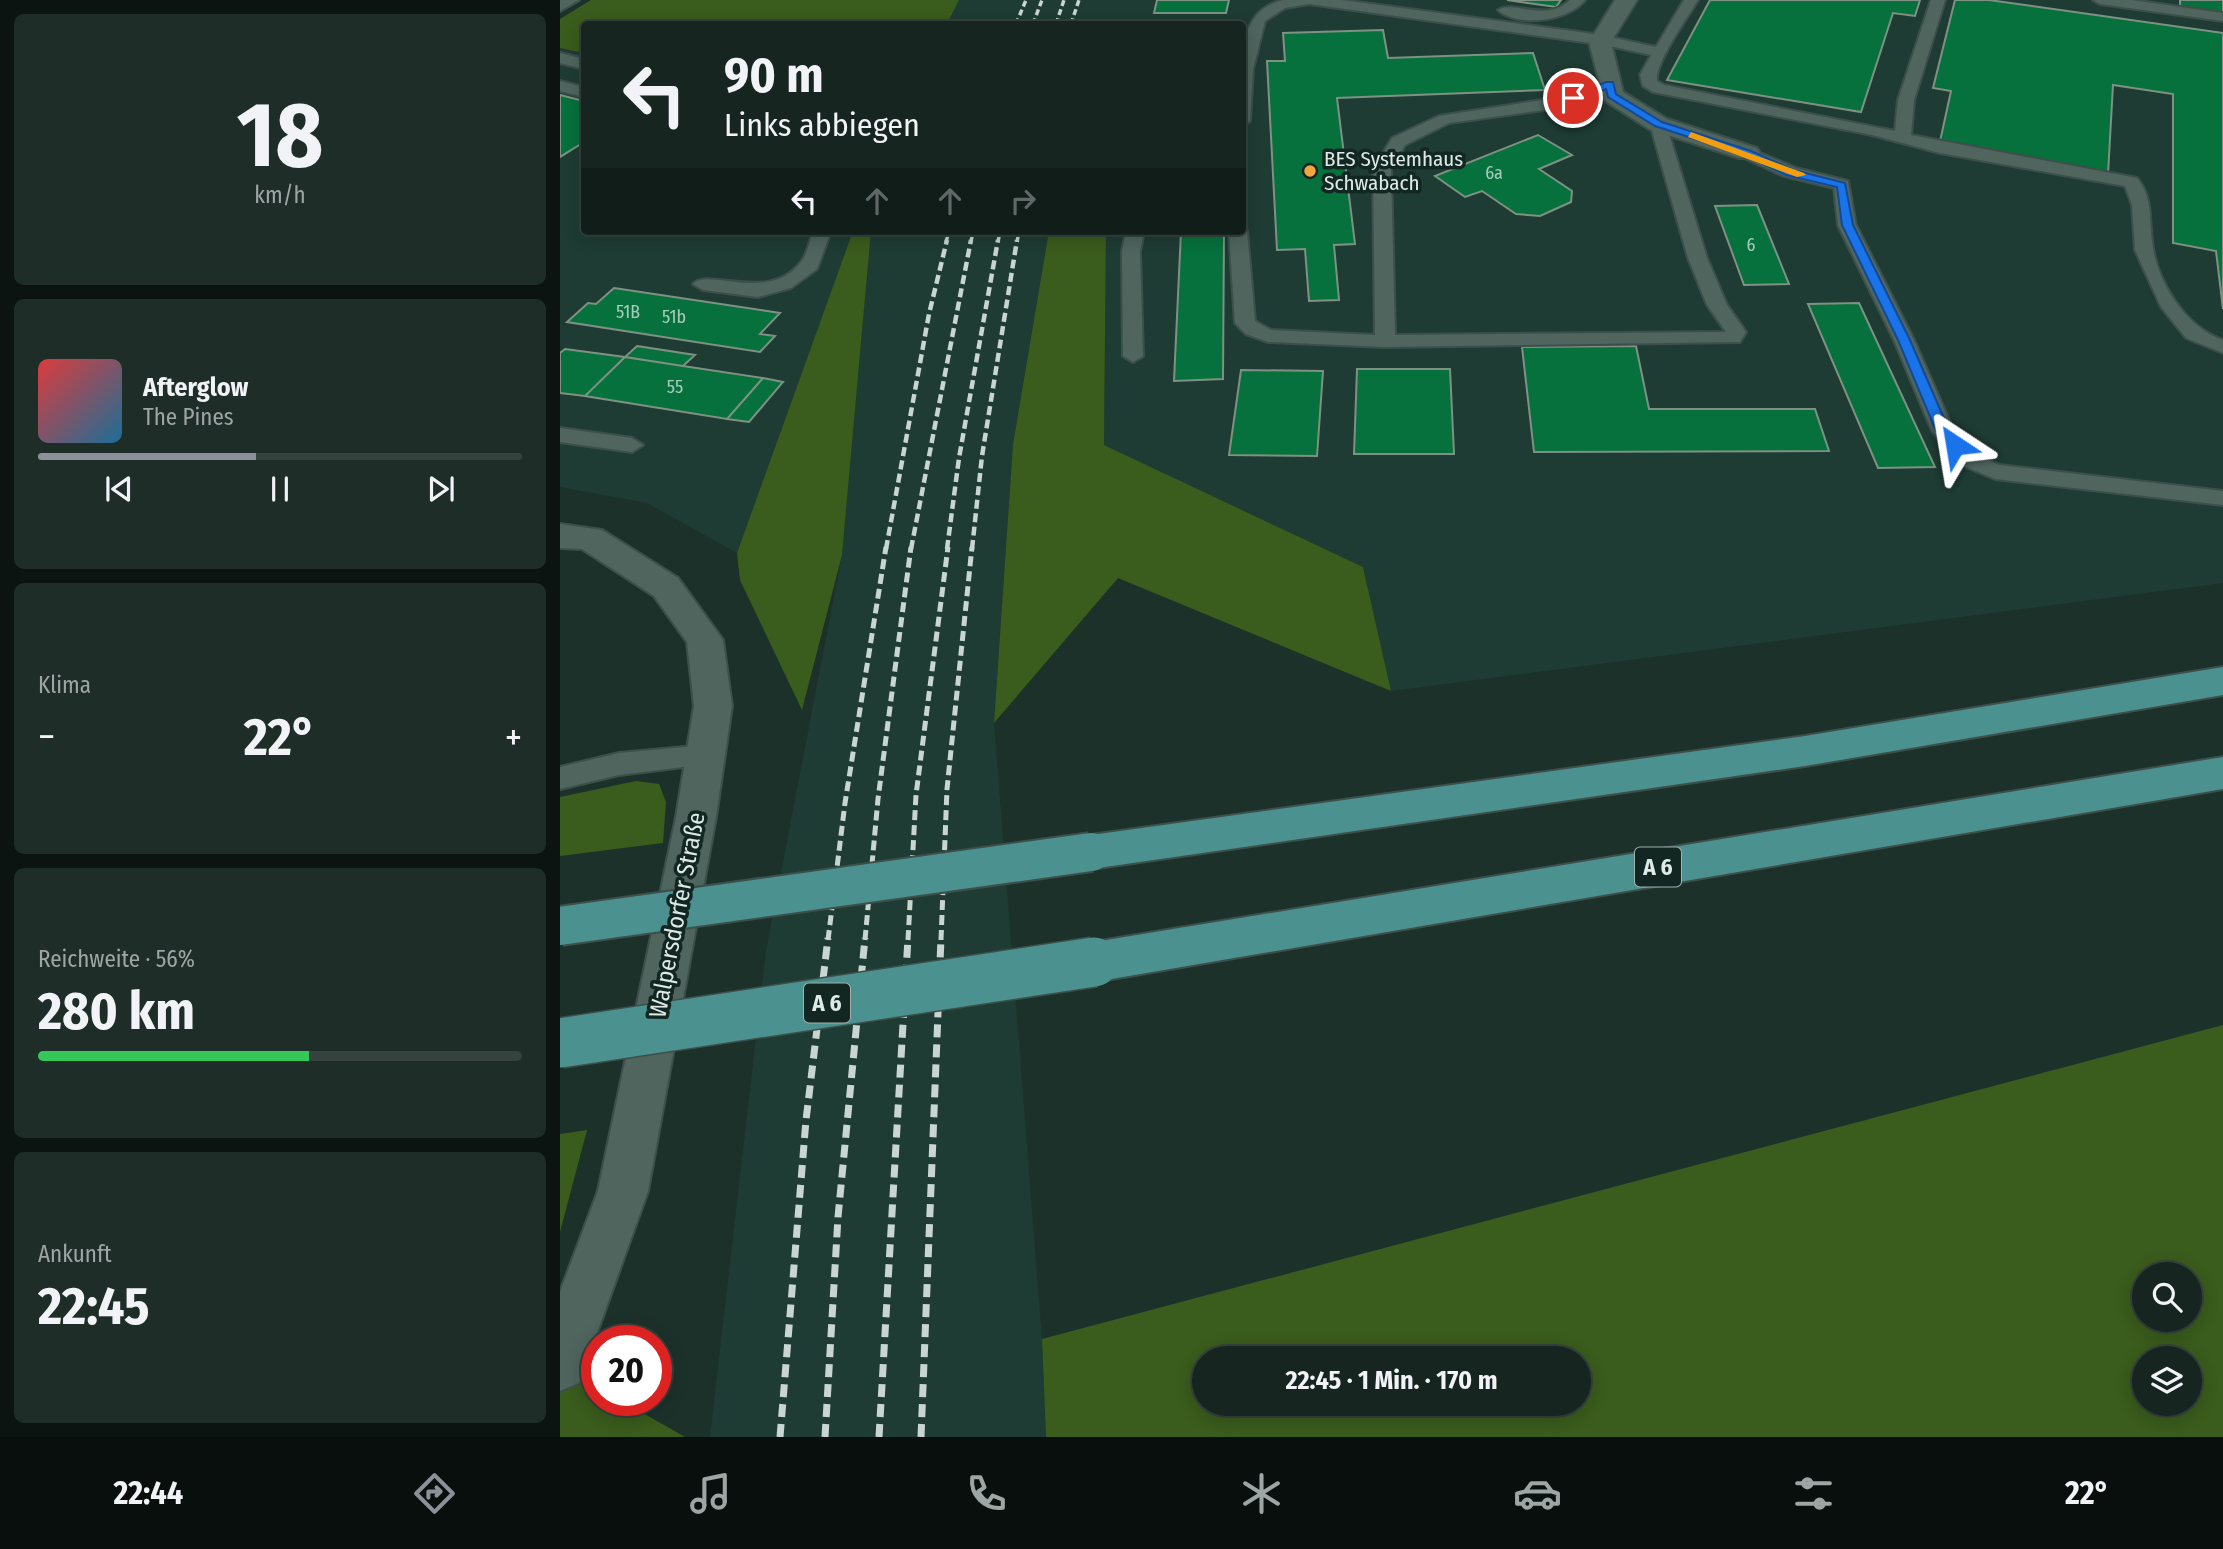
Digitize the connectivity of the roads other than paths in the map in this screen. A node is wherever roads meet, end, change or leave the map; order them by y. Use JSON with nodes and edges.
{"nodes":[{"id":1,"x":568,"y":0,"type":"edge"},
{"id":2,"x":1309,"y":0,"type":"edge"},
{"id":3,"x":1578,"y":0,"type":"edge"},
{"id":4,"x":1626,"y":0,"type":"edge"},
{"id":5,"x":1691,"y":0,"type":"edge"},
{"id":6,"x":1938,"y":0,"type":"edge"},
{"id":7,"x":2100,"y":0,"type":"edge"},
{"id":8,"x":560,"y":5,"type":"edge"},
{"id":9,"x":1483,"y":7,"type":"dead end"},
{"id":10,"x":2223,"y":17,"type":"edge"},
{"id":11,"x":1601,"y":41,"type":"junction"},
{"id":12,"x":1660,"y":52,"type":"junction"},
{"id":13,"x":560,"y":58,"type":"edge"},
{"id":14,"x":581,"y":63,"type":"edge"},
{"id":15,"x":1246,"y":65,"type":"edge"},
{"id":16,"x":1610,"y":85,"type":"junction"},
{"id":17,"x":560,"y":86,"type":"edge"},
{"id":18,"x":581,"y":91,"type":"edge"},
{"id":19,"x":1658,"y":124,"type":"junction"},
{"id":20,"x":1903,"y":137,"type":"junction"},
{"id":21,"x":1748,"y":153,"type":"joint"},
{"id":22,"x":821,"y":235,"type":"edge"},
{"id":23,"x":1134,"y":235,"type":"edge"},
{"id":24,"x":1238,"y":235,"type":"edge"},
{"id":25,"x":704,"y":284,"type":"dead end"},
{"id":26,"x":1385,"y":341,"type":"junction"},
{"id":27,"x":2223,"y":347,"type":"edge"},
{"id":28,"x":1133,"y":356,"type":"dead end"},
{"id":29,"x":560,"y":435,"type":"edge"},
{"id":30,"x":632,"y":445,"type":"dead end"},
{"id":31,"x":2223,"y":498,"type":"edge"},
{"id":32,"x":560,"y":536,"type":"edge"},
{"id":33,"x":2223,"y":681,"type":"edge"},
{"id":34,"x":706,"y":756,"type":"junction"},
{"id":35,"x":2223,"y":773,"type":"edge"},
{"id":36,"x":560,"y":778,"type":"edge"},
{"id":37,"x":560,"y":926,"type":"edge"},
{"id":38,"x":560,"y":1044,"type":"edge"},
{"id":39,"x":560,"y":1364,"type":"edge"}],
"edges":[{"from":1,"to":8,"type":"street"},
{"from":2,"to":11,"type":"lane"},
{"from":2,"to":15,"type":"lane"},
{"from":3,"to":9,"type":"lane"},
{"from":4,"to":11,"type":"street"},
{"from":5,"to":12,"type":"lane"},
{"from":6,"to":20,"type":"lane"},
{"from":7,"to":10,"type":"lane"},
{"from":11,"to":12,"type":"lane"},
{"from":11,"to":16,"type":"street"},
{"from":12,"to":20,"type":"lane"},
{"from":13,"to":14,"type":"lane"},
{"from":16,"to":19,"type":"street"},
{"from":16,"to":26,"type":"lane"},
{"from":17,"to":18,"type":"lane"},
{"from":19,"to":21,"type":"street"},
{"from":19,"to":26,"type":"lane"},
{"from":20,"to":27,"type":"lane"},
{"from":21,"to":31,"type":"lane"},
{"from":22,"to":25,"type":"lane"},
{"from":23,"to":28,"type":"lane"},
{"from":24,"to":26,"type":"lane"},
{"from":29,"to":30,"type":"lane"},
{"from":32,"to":34,"type":"street","name":"Walpersdorfer Straße"},
{"from":33,"to":37,"type":"highway","bridge":true},
{"from":34,"to":36,"type":"lane"},
{"from":34,"to":39,"type":"street","name":"Walpersdorfer Straße"},
{"from":35,"to":38,"type":"highway","number":"A 6","bridge":true}]}
